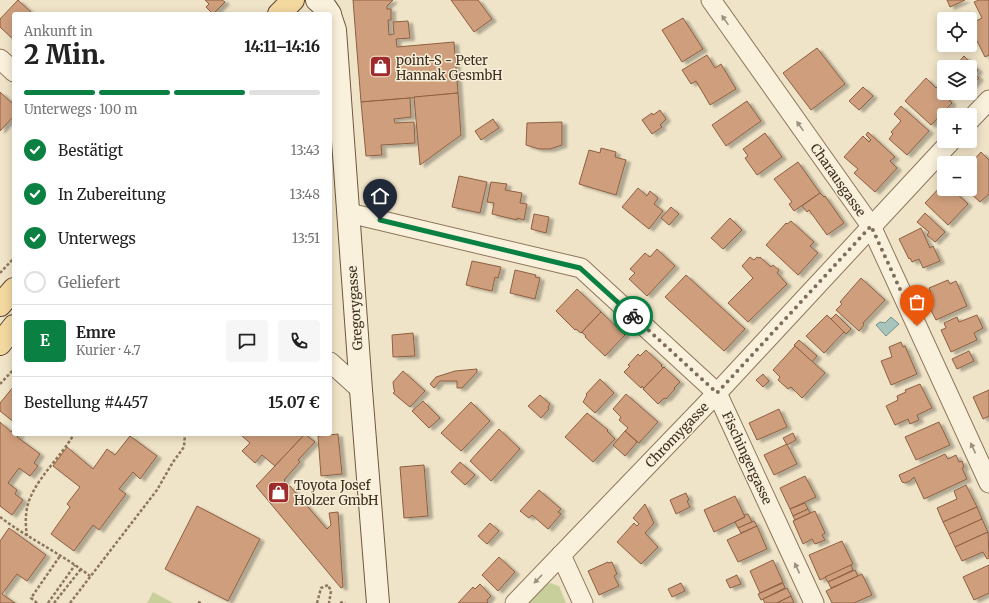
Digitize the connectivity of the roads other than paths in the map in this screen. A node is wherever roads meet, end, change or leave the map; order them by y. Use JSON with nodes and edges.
{"nodes":[{"id":1,"x":293,"y":0,"type":"edge"},
{"id":2,"x":317,"y":0,"type":"edge"},
{"id":3,"x":712,"y":0,"type":"edge"},
{"id":4,"x":281,"y":12,"type":"edge"},
{"id":5,"x":329,"y":12,"type":"edge"},
{"id":6,"x":332,"y":20,"type":"edge"},
{"id":7,"x":0,"y":59,"type":"edge"},
{"id":8,"x":12,"y":70,"type":"edge"},
{"id":9,"x":989,"y":100,"type":"edge"},
{"id":10,"x":977,"y":113,"type":"edge"},
{"id":11,"x":944,"y":148,"type":"edge"},
{"id":12,"x":349,"y":213,"type":"junction"},
{"id":13,"x":871,"y":226,"type":"junction"},
{"id":14,"x":12,"y":291,"type":"edge"},
{"id":15,"x":0,"y":305,"type":"edge"},
{"id":16,"x":12,"y":329,"type":"edge"},
{"id":17,"x":0,"y":344,"type":"edge"},
{"id":18,"x":332,"y":364,"type":"edge"},
{"id":19,"x":361,"y":390,"type":"junction"},
{"id":20,"x":717,"y":393,"type":"junction"},
{"id":21,"x":989,"y":483,"type":"edge"},
{"id":22,"x":561,"y":555,"type":"junction"},
{"id":23,"x":378,"y":603,"type":"edge"},
{"id":24,"x":515,"y":603,"type":"edge"},
{"id":25,"x":583,"y":603,"type":"edge"},
{"id":26,"x":814,"y":603,"type":"edge"}],
"edges":[{"from":1,"to":4,"type":"main road"},
{"from":2,"to":5,"type":"street","name":"Gregorygasse"},
{"from":13,"to":3,"type":"street","name":"Charausgasse","one_way":true},
{"from":6,"to":12,"type":"street","name":"Gregorygasse"},
{"from":7,"to":8,"type":"street"},
{"from":9,"to":10,"type":"street"},
{"from":11,"to":13,"type":"street","name":"Chromygasse"},
{"from":12,"to":19,"type":"street","name":"Gregorygasse"},
{"from":12,"to":20,"type":"street","name":"Fischingergasse"},
{"from":13,"to":20,"type":"street","name":"Chromygasse"},
{"from":21,"to":13,"type":"street","name":"Charausgasse","one_way":true},
{"from":14,"to":15,"type":"main road"},
{"from":16,"to":17,"type":"main road"},
{"from":18,"to":19,"type":"street"},
{"from":19,"to":23,"type":"street","name":"Gregorygasse"},
{"from":20,"to":22,"type":"street","name":"Chromygasse"},
{"from":26,"to":20,"type":"street","name":"Fischingergasse","one_way":true},
{"from":22,"to":24,"type":"street","name":"Chromygasse","one_way":true},
{"from":22,"to":25,"type":"street"}]}
